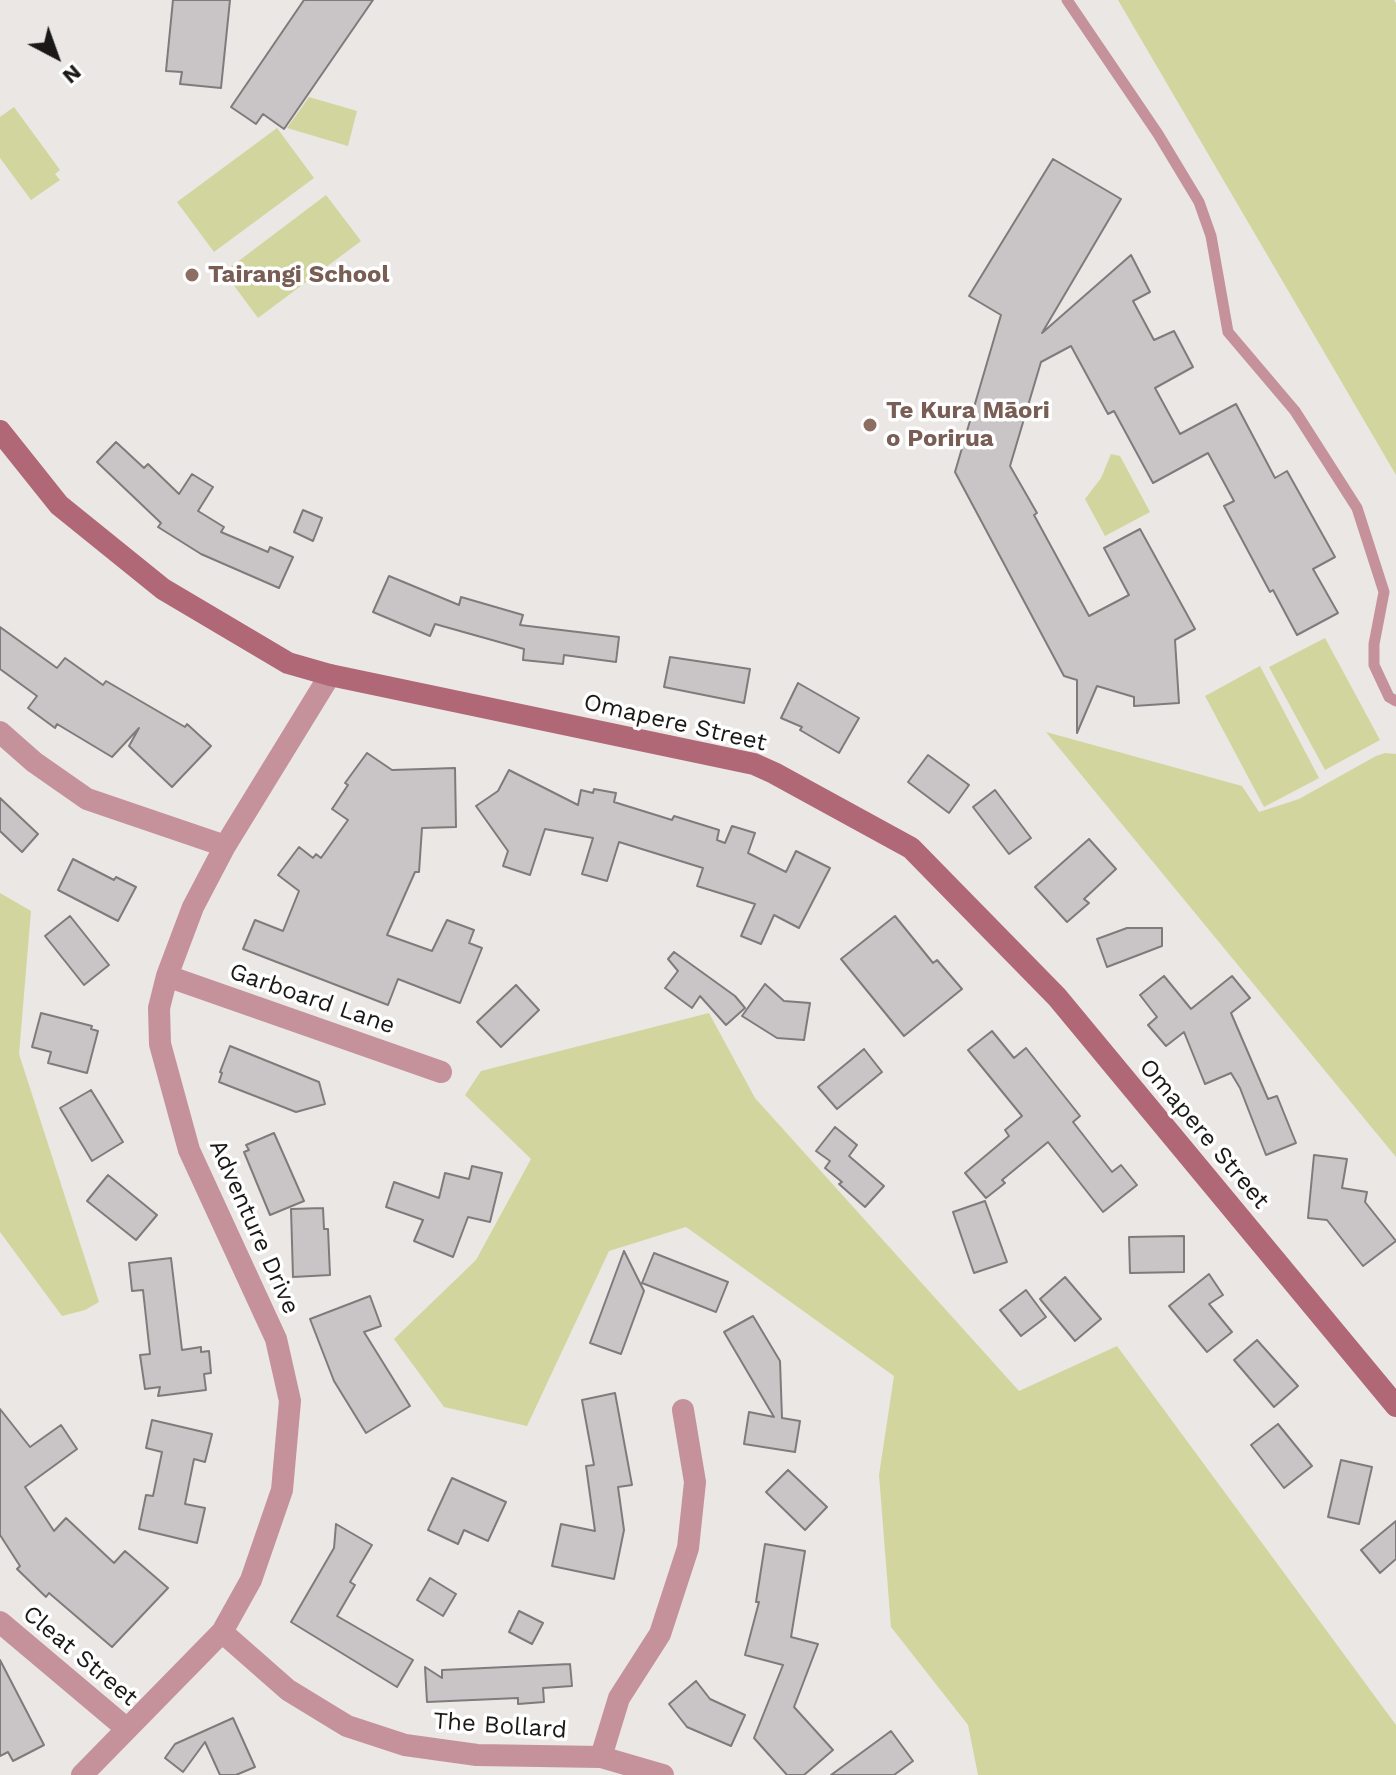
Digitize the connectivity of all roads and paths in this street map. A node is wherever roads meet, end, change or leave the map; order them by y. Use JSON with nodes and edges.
{"nodes":[{"id":1,"x":1067,"y":0,"type":"edge"},
{"id":2,"x":0,"y":431,"type":"edge"},
{"id":3,"x":1384,"y":592,"type":"junction"},
{"id":4,"x":1396,"y":601,"type":"edge"},
{"id":5,"x":330,"y":675,"type":"junction"},
{"id":6,"x":1396,"y":701,"type":"edge"},
{"id":7,"x":0,"y":732,"type":"edge"},
{"id":8,"x":225,"y":846,"type":"junction"},
{"id":9,"x":167,"y":976,"type":"junction"},
{"id":10,"x":441,"y":1072,"type":"dead end"},
{"id":11,"x":1396,"y":1406,"type":"edge"},
{"id":12,"x":683,"y":1410,"type":"dead end"},
{"id":13,"x":0,"y":1622,"type":"edge"},
{"id":14,"x":222,"y":1632,"type":"junction"},
{"id":15,"x":127,"y":1729,"type":"junction"},
{"id":16,"x":601,"y":1757,"type":"junction"},
{"id":17,"x":82,"y":1775,"type":"edge"},
{"id":18,"x":663,"y":1775,"type":"edge"}],
"edges":[{"from":1,"to":3,"type":"lane"},
{"from":2,"to":5,"type":"main road","name":"Omapere Street"},
{"from":3,"to":4,"type":"lane"},
{"from":3,"to":6,"type":"lane"},
{"from":5,"to":8,"type":"street","name":"Adventure Drive"},
{"from":5,"to":11,"type":"main road","name":"Omapere Street"},
{"from":7,"to":8,"type":"street"},
{"from":8,"to":9,"type":"street","name":"Adventure Drive"},
{"from":9,"to":10,"type":"street","name":"Garboard Lane"},
{"from":9,"to":14,"type":"street","name":"Adventure Drive"},
{"from":12,"to":16,"type":"street"},
{"from":13,"to":15,"type":"street","name":"Cleat Street"},
{"from":14,"to":15,"type":"street","name":"Adventure Drive"},
{"from":14,"to":16,"type":"street","name":"The Bollard"},
{"from":15,"to":17,"type":"street","name":"Adventure Drive"},
{"from":16,"to":18,"type":"street","name":"The Bollard"}]}
